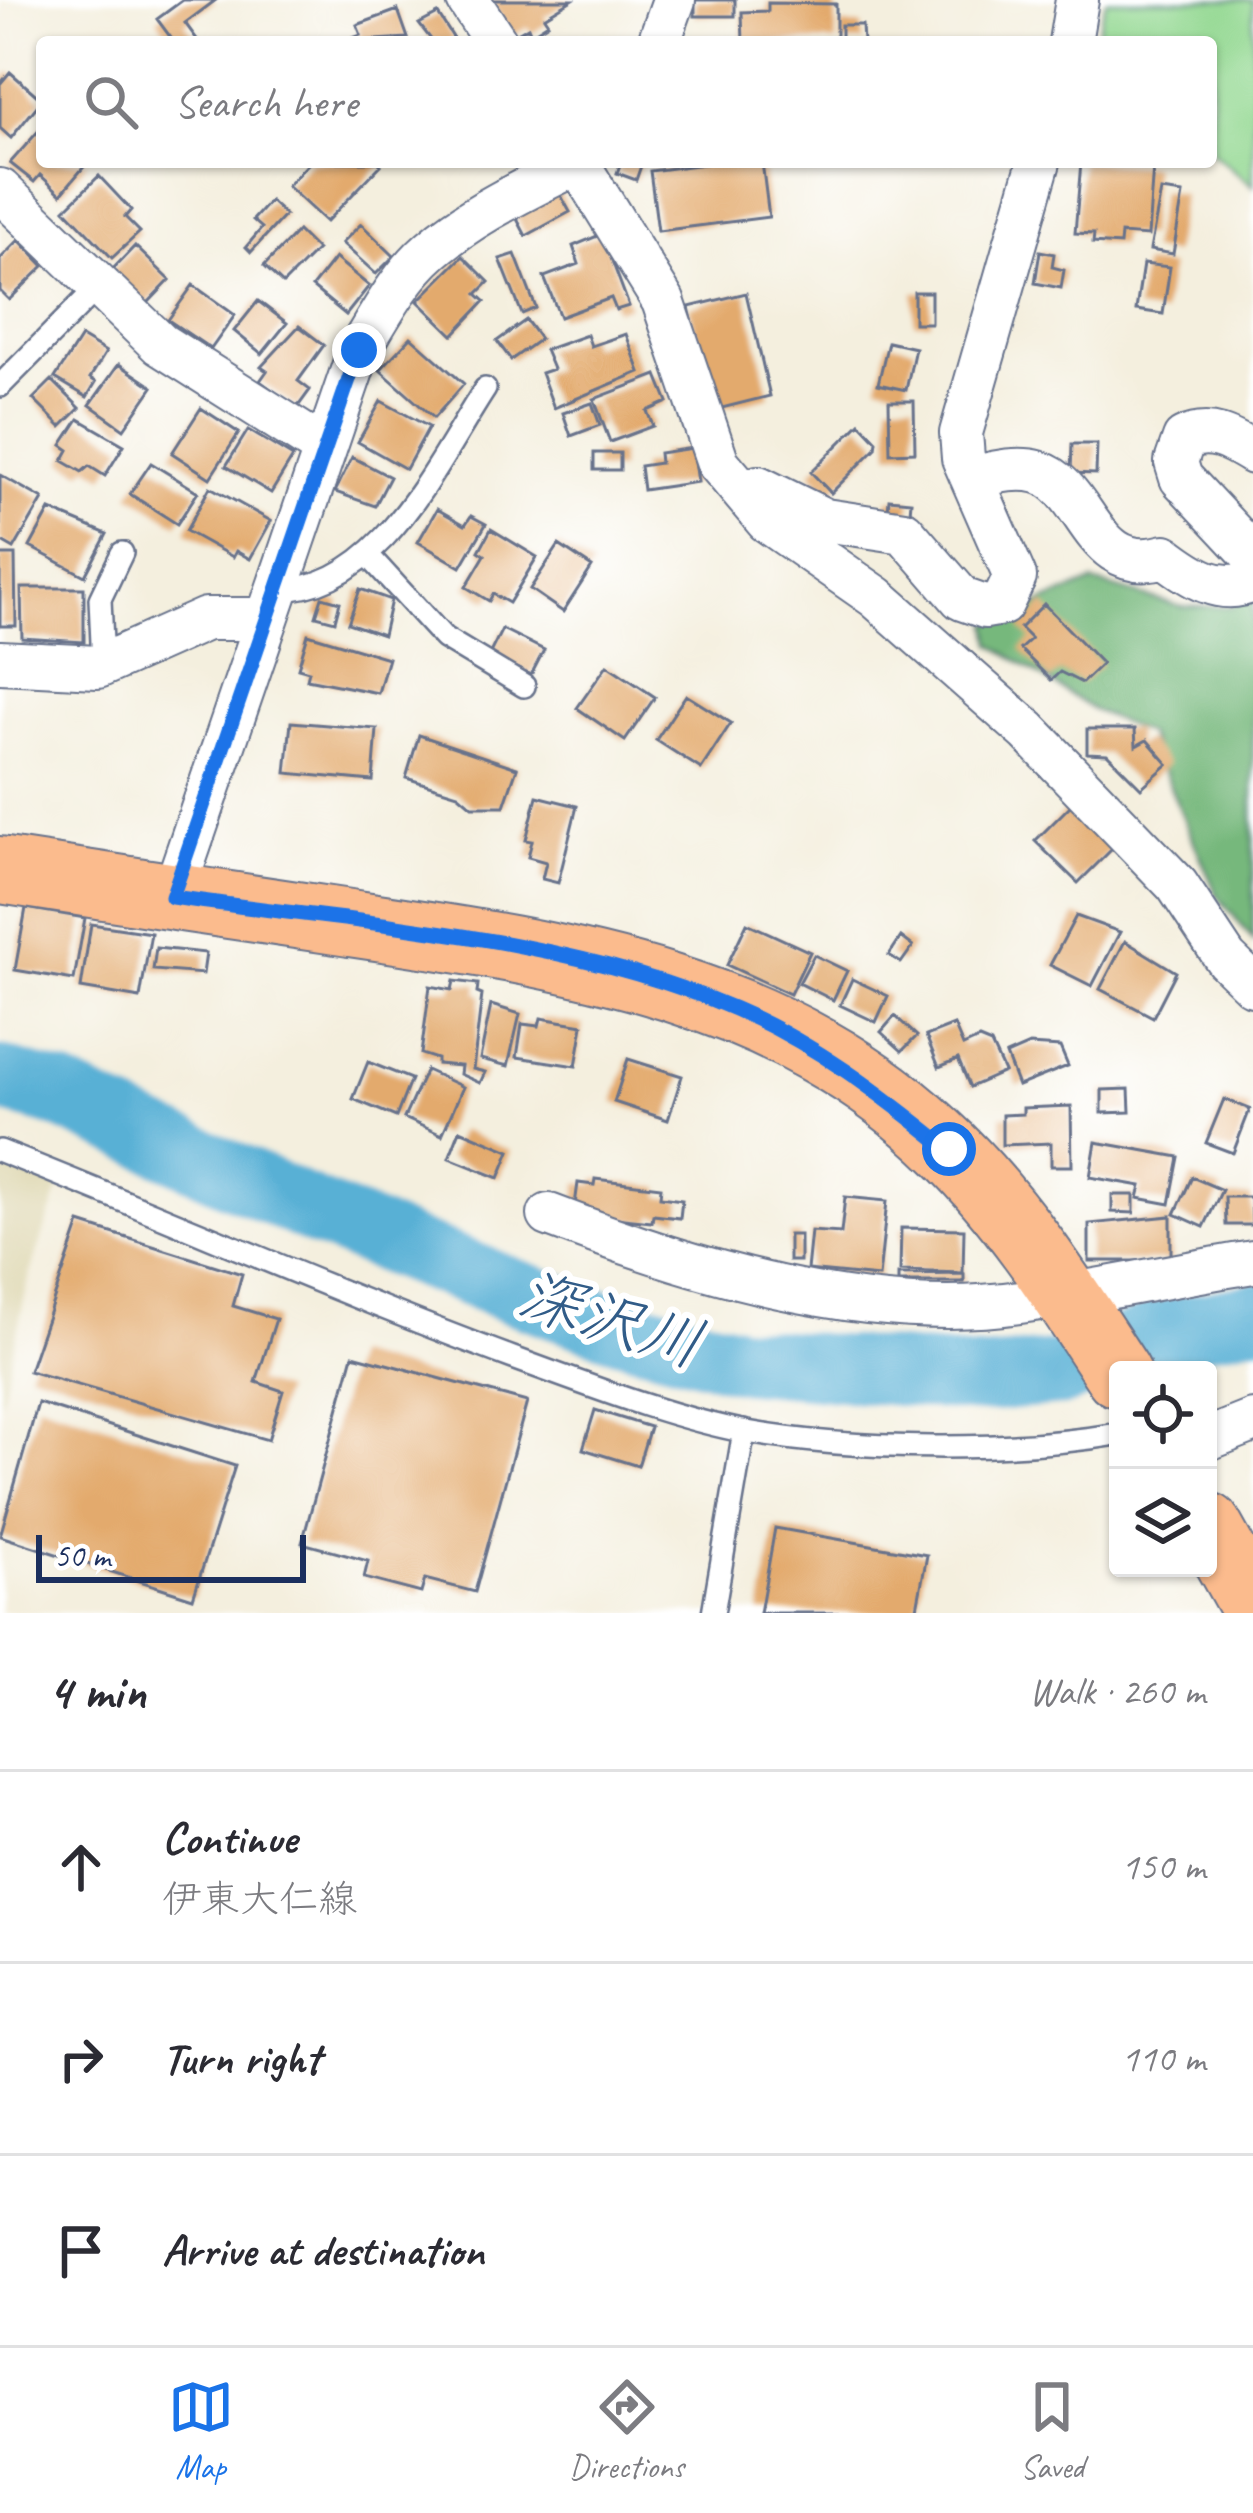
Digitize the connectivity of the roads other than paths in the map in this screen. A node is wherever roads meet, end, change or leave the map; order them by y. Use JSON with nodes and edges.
{"nodes":[{"id":1,"x":468,"y":0,"type":"edge"},
{"id":2,"x":674,"y":0,"type":"edge"},
{"id":3,"x":1077,"y":0,"type":"edge"},
{"id":4,"x":492,"y":36,"type":"edge"},
{"id":5,"x":661,"y":36,"type":"edge"},
{"id":6,"x":1071,"y":36,"type":"edge"},
{"id":7,"x":567,"y":168,"type":"edge"},
{"id":8,"x":582,"y":168,"type":"edge"},
{"id":9,"x":1037,"y":168,"type":"edge"},
{"id":10,"x":0,"y":190,"type":"edge"},
{"id":11,"x":97,"y":288,"type":"junction"},
{"id":12,"x":0,"y":386,"type":"edge"},
{"id":13,"x":485,"y":389,"type":"dead end"},
{"id":14,"x":324,"y":448,"type":"junction"},
{"id":15,"x":1253,"y":453,"type":"edge"},
{"id":16,"x":718,"y":463,"type":"junction"},
{"id":17,"x":972,"y":478,"type":"junction"},
{"id":18,"x":122,"y":553,"type":"dead end"},
{"id":19,"x":368,"y":555,"type":"junction"},
{"id":20,"x":1253,"y":555,"type":"edge"},
{"id":21,"x":1253,"y":581,"type":"edge"},
{"id":22,"x":271,"y":605,"type":"junction"},
{"id":23,"x":0,"y":662,"type":"edge"},
{"id":24,"x":103,"y":665,"type":"junction"},
{"id":25,"x":524,"y":686,"type":"dead end"},
{"id":26,"x":0,"y":870,"type":"edge"},
{"id":27,"x":172,"y":897,"type":"junction"},
{"id":28,"x":1253,"y":986,"type":"edge"},
{"id":29,"x":0,"y":1151,"type":"edge"},
{"id":30,"x":549,"y":1215,"type":"dead end"},
{"id":31,"x":1253,"y":1262,"type":"edge"},
{"id":32,"x":1069,"y":1300,"type":"junction"},
{"id":33,"x":1109,"y":1361,"type":"edge"},
{"id":34,"x":1253,"y":1420,"type":"edge"},
{"id":35,"x":744,"y":1431,"type":"junction"},
{"id":36,"x":1109,"y":1435,"type":"edge"},
{"id":37,"x":1217,"y":1435,"type":"edge"},
{"id":38,"x":1217,"y":1542,"type":"edge"},
{"id":39,"x":1253,"y":1606,"type":"edge"},
{"id":40,"x":713,"y":1613,"type":"edge"}],
"edges":[{"from":1,"to":4,"type":"street"},
{"from":2,"to":5,"type":"street"},
{"from":3,"to":6,"type":"street"},
{"from":7,"to":14,"type":"street"},
{"from":8,"to":16,"type":"street"},
{"from":9,"to":17,"type":"street"},
{"from":10,"to":11,"type":"street"},
{"from":11,"to":12,"type":"lane"},
{"from":11,"to":14,"type":"street"},
{"from":13,"to":19,"type":"lane"},
{"from":14,"to":22,"type":"street"},
{"from":15,"to":20,"type":"street"},
{"from":16,"to":17,"type":"street"},
{"from":16,"to":28,"type":"street"},
{"from":17,"to":21,"type":"street"},
{"from":18,"to":24,"type":"lane"},
{"from":19,"to":22,"type":"lane"},
{"from":19,"to":25,"type":"lane"},
{"from":22,"to":24,"type":"street"},
{"from":22,"to":27,"type":"street"},
{"from":23,"to":24,"type":"street"},
{"from":26,"to":27,"type":"main road"},
{"from":27,"to":32,"type":"main road"},
{"from":29,"to":35,"type":"lane"},
{"from":30,"to":32,"type":"street"},
{"from":31,"to":32,"type":"street"},
{"from":32,"to":33,"type":"main road"},
{"from":34,"to":37,"type":"street"},
{"from":35,"to":36,"type":"lane"},
{"from":35,"to":40,"type":"lane"},
{"from":38,"to":39,"type":"main road"}]}
